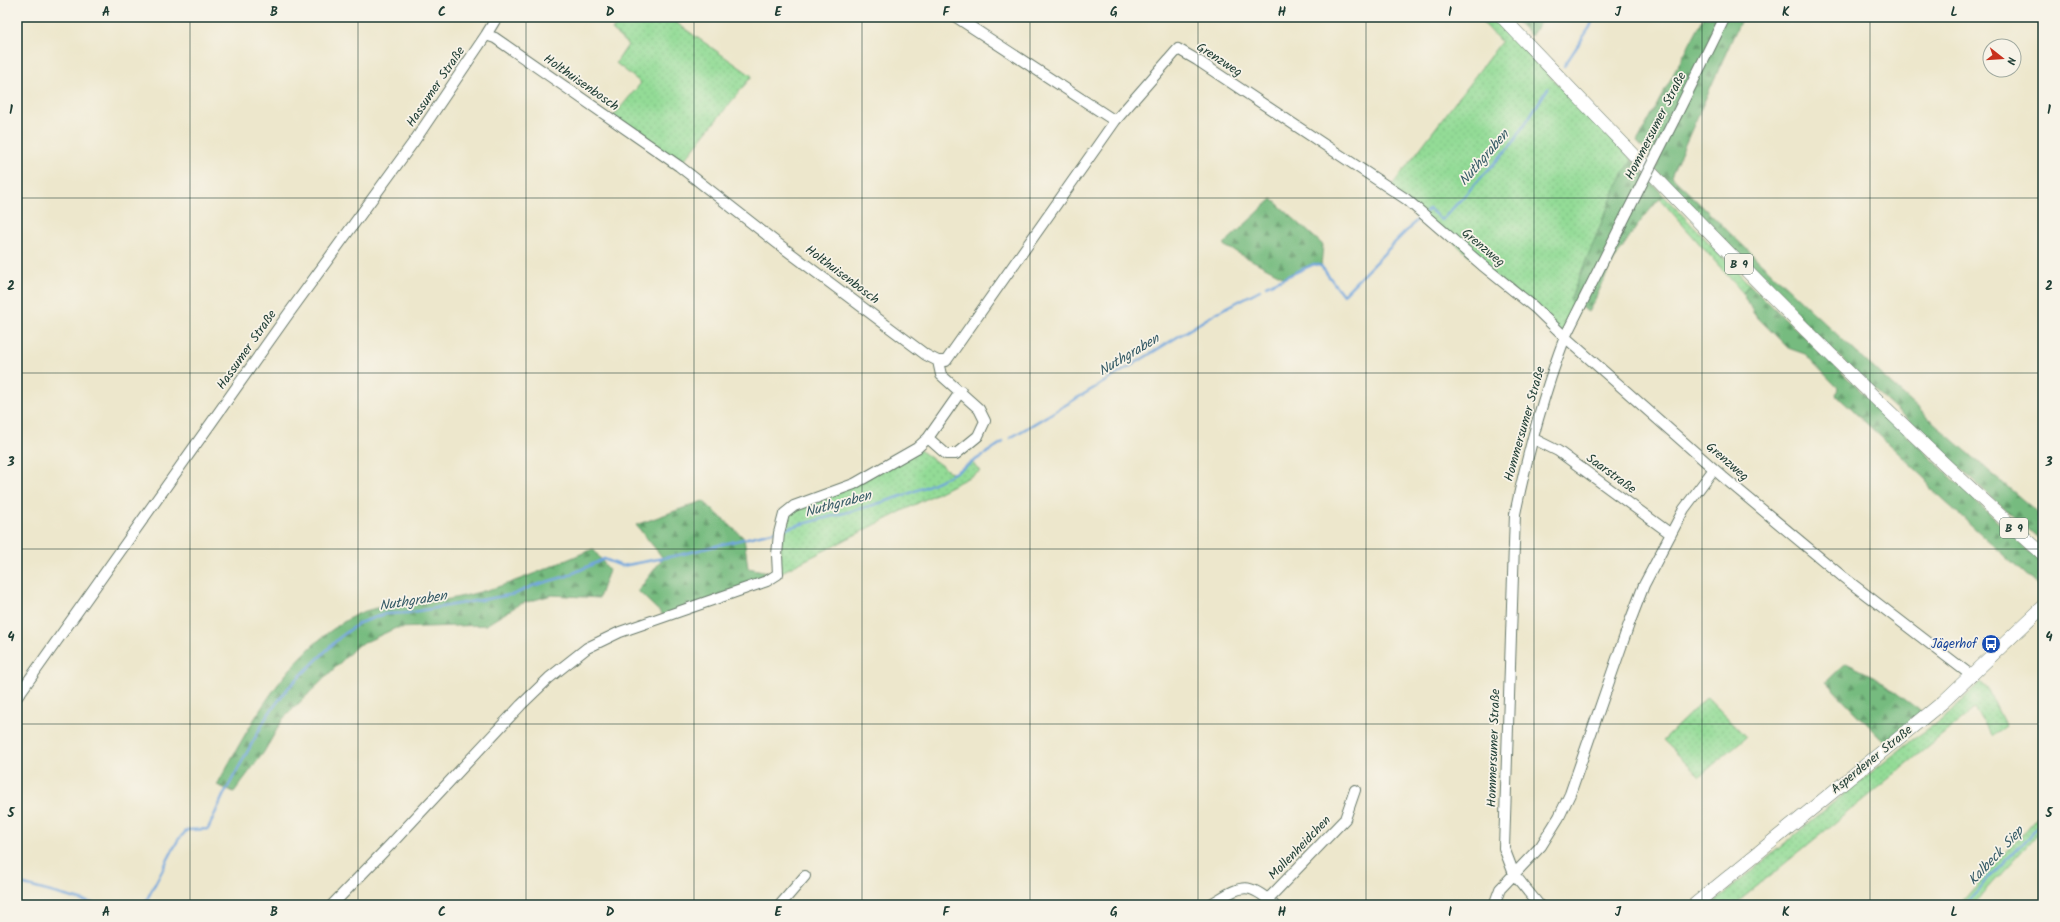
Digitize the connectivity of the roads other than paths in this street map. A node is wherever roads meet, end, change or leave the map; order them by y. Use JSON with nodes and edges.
{"nodes":[{"id":1,"x":497,"y":17,"type":"edge"},
{"id":2,"x":956,"y":17,"type":"edge"},
{"id":3,"x":1502,"y":17,"type":"edge"},
{"id":4,"x":1725,"y":17,"type":"edge"},
{"id":5,"x":486,"y":36,"type":"junction"},
{"id":6,"x":1115,"y":121,"type":"junction"},
{"id":7,"x":1566,"y":337,"type":"junction"},
{"id":8,"x":938,"y":361,"type":"junction"},
{"id":9,"x":961,"y":391,"type":"junction"},
{"id":10,"x":928,"y":438,"type":"junction"},
{"id":11,"x":1534,"y":439,"type":"junction"},
{"id":12,"x":1714,"y":469,"type":"junction"},
{"id":13,"x":1671,"y":534,"type":"junction"},
{"id":14,"x":2043,"y":554,"type":"edge"},
{"id":15,"x":2043,"y":607,"type":"edge"},
{"id":16,"x":1972,"y":676,"type":"junction"},
{"id":17,"x":17,"y":697,"type":"edge"},
{"id":18,"x":1355,"y":790,"type":"dead end"},
{"id":19,"x":1514,"y":874,"type":"junction"},
{"id":20,"x":805,"y":876,"type":"dead end"},
{"id":21,"x":1271,"y":902,"type":"edge"},
{"id":22,"x":332,"y":905,"type":"edge"},
{"id":23,"x":780,"y":905,"type":"edge"},
{"id":24,"x":1210,"y":905,"type":"edge"},
{"id":25,"x":1494,"y":905,"type":"edge"},
{"id":26,"x":1539,"y":905,"type":"edge"},
{"id":27,"x":1694,"y":905,"type":"edge"}],
"edges":[{"from":1,"to":5,"type":"street","name":"Hassumer Straße"},
{"from":2,"to":6,"type":"street"},
{"from":3,"to":14,"type":"main road","number":"B 9"},
{"from":4,"to":7,"type":"street","name":"Hommersumer Straße","bridge":true},
{"from":5,"to":8,"type":"street","name":"Holthuisenbosch"},
{"from":5,"to":17,"type":"street","name":"Hassumer Straße"},
{"from":6,"to":7,"type":"street","name":"Grenzweg"},
{"from":6,"to":8,"type":"street"},
{"from":7,"to":11,"type":"street","name":"Hommersumer Straße"},
{"from":7,"to":12,"type":"street","name":"Grenzweg"},
{"from":8,"to":9,"type":"street"},
{"from":9,"to":10,"type":"street"},
{"from":9,"to":10,"type":"street"},
{"from":10,"to":22,"type":"street"},
{"from":11,"to":13,"type":"street","name":"Saarstraße"},
{"from":11,"to":19,"type":"street","name":"Hommersumer Straße"},
{"from":12,"to":13,"type":"street"},
{"from":12,"to":16,"type":"street","name":"Grenzweg"},
{"from":13,"to":19,"type":"street"},
{"from":15,"to":16,"type":"main road","name":"Asperdener Straße"},
{"from":16,"to":27,"type":"main road","name":"Asperdener Straße"},
{"from":18,"to":21,"type":"street","name":"Mollenheidchen"},
{"from":19,"to":25,"type":"street"},
{"from":19,"to":26,"type":"street","name":"Hommersumer Straße"},
{"from":20,"to":23,"type":"street"},
{"from":21,"to":24,"type":"street","name":"Mollenheidchen"}]}
